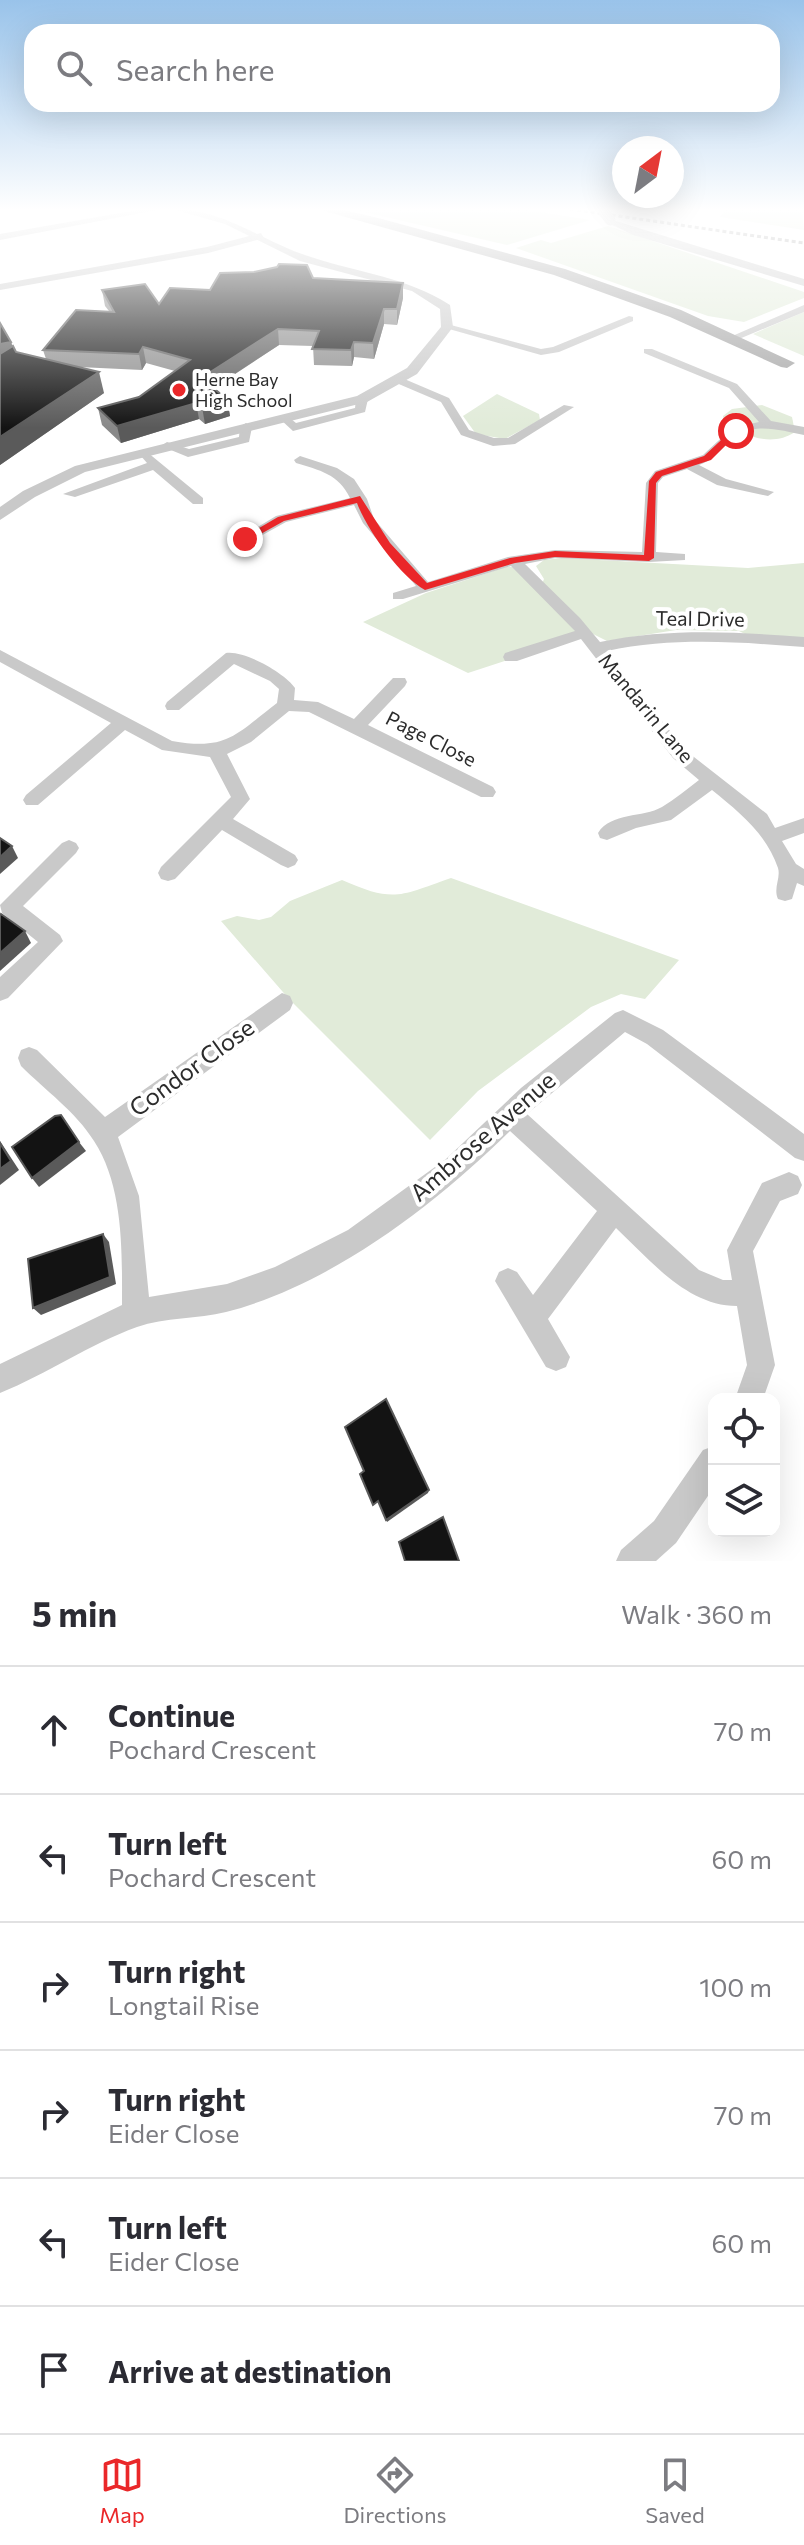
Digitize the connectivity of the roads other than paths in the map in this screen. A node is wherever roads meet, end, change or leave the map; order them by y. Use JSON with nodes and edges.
{"nodes":[{"id":1,"x":29,"y":282,"type":"edge"},
{"id":2,"x":389,"y":282,"type":"edge"},
{"id":3,"x":579,"y":282,"type":"edge"},
{"id":4,"x":0,"y":287,"type":"edge"},
{"id":5,"x":804,"y":308,"type":"edge"},
{"id":6,"x":684,"y":318,"type":"junction"},
{"id":7,"x":629,"y":319,"type":"dead end"},
{"id":8,"x":447,"y":327,"type":"junction"},
{"id":9,"x":735,"y":337,"type":"junction"},
{"id":10,"x":660,"y":355,"type":"dead end"},
{"id":11,"x":787,"y":363,"type":"junction"},
{"id":12,"x":804,"y":370,"type":"edge"},
{"id":13,"x":398,"y":380,"type":"junction"},
{"id":14,"x":568,"y":407,"type":"dead end"},
{"id":15,"x":767,"y":424,"type":"junction"},
{"id":16,"x":804,"y":431,"type":"edge"},
{"id":17,"x":143,"y":451,"type":"junction"},
{"id":18,"x":300,"y":460,"type":"dead end"},
{"id":19,"x":154,"y":465,"type":"junction"},
{"id":20,"x":691,"y":466,"type":"junction"},
{"id":21,"x":768,"y":492,"type":"dead end"},
{"id":22,"x":70,"y":494,"type":"dead end"},
{"id":23,"x":360,"y":499,"type":"junction"},
{"id":24,"x":198,"y":501,"type":"dead end"},
{"id":25,"x":0,"y":515,"type":"edge"},
{"id":26,"x":245,"y":539,"type":"dead end"},
{"id":27,"x":680,"y":557,"type":"dead end"},
{"id":28,"x":649,"y":558,"type":"junction"},
{"id":29,"x":513,"y":560,"type":"junction"},
{"id":30,"x":425,"y":587,"type":"junction"},
{"id":31,"x":398,"y":596,"type":"dead end"},
{"id":32,"x":590,"y":640,"type":"junction"},
{"id":33,"x":804,"y":642,"type":"edge"},
{"id":34,"x":0,"y":656,"type":"edge"},
{"id":35,"x":511,"y":657,"type":"dead end"},
{"id":36,"x":399,"y":682,"type":"dead end"},
{"id":37,"x":285,"y":705,"type":"junction"},
{"id":38,"x":173,"y":706,"type":"dead end"},
{"id":39,"x":123,"y":722,"type":"junction"},
{"id":40,"x":356,"y":727,"type":"junction"},
{"id":41,"x":217,"y":751,"type":"junction"},
{"id":42,"x":711,"y":781,"type":"junction"},
{"id":43,"x":487,"y":792,"type":"dead end"},
{"id":44,"x":32,"y":800,"type":"dead end"},
{"id":45,"x":220,"y":820,"type":"junction"},
{"id":46,"x":804,"y":825,"type":"edge"},
{"id":47,"x":607,"y":833,"type":"dead end"},
{"id":48,"x":773,"y":837,"type":"junction"},
{"id":49,"x":69,"y":848,"type":"dead end"},
{"id":50,"x":288,"y":860,"type":"dead end"},
{"id":51,"x":168,"y":873,"type":"dead end"},
{"id":52,"x":797,"y":874,"type":"edge"},
{"id":53,"x":785,"y":893,"type":"dead end"},
{"id":54,"x":0,"y":991,"type":"edge"},
{"id":55,"x":282,"y":1003,"type":"dead end"},
{"id":56,"x":29,"y":1058,"type":"dead end"},
{"id":57,"x":510,"y":1114,"type":"junction"},
{"id":58,"x":103,"y":1133,"type":"junction"},
{"id":59,"x":804,"y":1149,"type":"edge"},
{"id":60,"x":789,"y":1185,"type":"dead end"},
{"id":61,"x":614,"y":1210,"type":"junction"},
{"id":62,"x":508,"y":1281,"type":"dead end"},
{"id":63,"x":748,"y":1293,"type":"junction"},
{"id":64,"x":136,"y":1313,"type":"junction"},
{"id":65,"x":532,"y":1318,"type":"junction"},
{"id":66,"x":556,"y":1357,"type":"dead end"},
{"id":67,"x":0,"y":1379,"type":"edge"},
{"id":68,"x":751,"y":1393,"type":"edge"},
{"id":69,"x":711,"y":1465,"type":"edge"},
{"id":70,"x":644,"y":1557,"type":"edge"}],
"edges":[{"from":1,"to":4,"type":"street"},
{"from":2,"to":8,"type":"street"},
{"from":3,"to":6,"type":"main road"},
{"from":5,"to":9,"type":"street"},
{"from":6,"to":9,"type":"main road"},
{"from":6,"to":11,"type":"main road"},
{"from":7,"to":8,"type":"street"},
{"from":8,"to":13,"type":"street"},
{"from":9,"to":11,"type":"main road"},
{"from":10,"to":15,"type":"street"},
{"from":11,"to":12,"type":"main road"},
{"from":13,"to":14,"type":"street"},
{"from":13,"to":17,"type":"street"},
{"from":15,"to":16,"type":"street"},
{"from":15,"to":20,"type":"street"},
{"from":17,"to":19,"type":"street"},
{"from":17,"to":25,"type":"street"},
{"from":18,"to":23,"type":"street"},
{"from":19,"to":22,"type":"street"},
{"from":19,"to":24,"type":"street"},
{"from":20,"to":21,"type":"street"},
{"from":20,"to":28,"type":"street"},
{"from":23,"to":26,"type":"street"},
{"from":23,"to":30,"type":"street"},
{"from":27,"to":28,"type":"street"},
{"from":28,"to":29,"type":"street"},
{"from":29,"to":30,"type":"street"},
{"from":29,"to":32,"type":"street","name":"Mandarin Lane"},
{"from":30,"to":31,"type":"street"},
{"from":32,"to":33,"type":"street","name":"Teal Drive"},
{"from":32,"to":35,"type":"street","name":"Mandarin Lane"},
{"from":32,"to":42,"type":"street","name":"Mandarin Lane"},
{"from":34,"to":39,"type":"street"},
{"from":36,"to":40,"type":"street"},
{"from":37,"to":38,"type":"street"},
{"from":37,"to":40,"type":"street","name":"Page Close"},
{"from":37,"to":41,"type":"street"},
{"from":39,"to":41,"type":"street"},
{"from":39,"to":44,"type":"street"},
{"from":40,"to":43,"type":"street","name":"Page Close"},
{"from":41,"to":45,"type":"street"},
{"from":42,"to":47,"type":"street","name":"Mandarin Lane"},
{"from":42,"to":48,"type":"street","name":"Mandarin Lane"},
{"from":45,"to":50,"type":"street"},
{"from":45,"to":51,"type":"street"},
{"from":46,"to":48,"type":"street"},
{"from":48,"to":52,"type":"street","name":"Mandarin Lane"},
{"from":49,"to":54,"type":"street"},
{"from":52,"to":53,"type":"street","name":"Mandarin Lane"},
{"from":55,"to":58,"type":"street","name":"Condor Close"},
{"from":56,"to":58,"type":"street"},
{"from":57,"to":59,"type":"street","name":"Ambrose Avenue"},
{"from":57,"to":61,"type":"street"},
{"from":57,"to":64,"type":"street","name":"Ambrose Avenue"},
{"from":58,"to":64,"type":"street"},
{"from":60,"to":63,"type":"street"},
{"from":61,"to":63,"type":"street"},
{"from":61,"to":65,"type":"street"},
{"from":62,"to":65,"type":"street"},
{"from":63,"to":68,"type":"street"},
{"from":64,"to":67,"type":"street","name":"Ambrose Avenue"},
{"from":65,"to":66,"type":"street"},
{"from":69,"to":70,"type":"street"}]}
